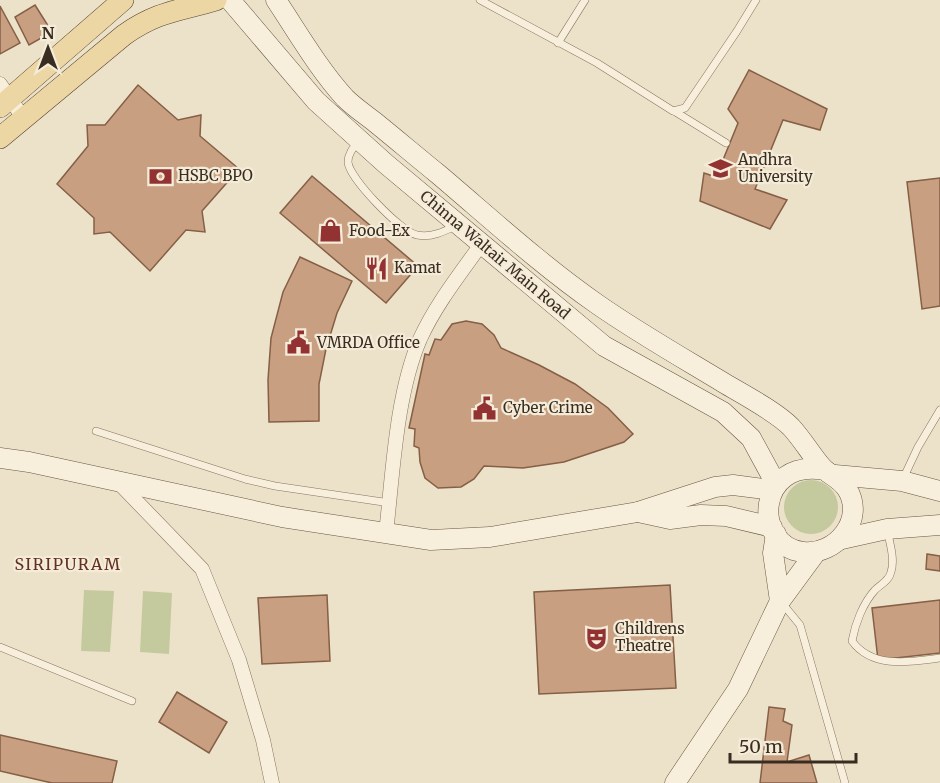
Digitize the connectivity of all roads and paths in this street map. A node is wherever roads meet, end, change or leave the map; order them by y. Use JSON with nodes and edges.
{"nodes":[{"id":1,"x":123,"y":0,"type":"edge"},
{"id":2,"x":216,"y":0,"type":"edge"},
{"id":3,"x":231,"y":0,"type":"edge"},
{"id":4,"x":276,"y":0,"type":"edge"},
{"id":5,"x":480,"y":0,"type":"edge"},
{"id":6,"x":585,"y":0,"type":"edge"},
{"id":7,"x":756,"y":0,"type":"edge"},
{"id":8,"x":558,"y":43,"type":"junction"},
{"id":9,"x":3,"y":97,"type":"edge"},
{"id":10,"x":673,"y":111,"type":"junction"},
{"id":11,"x":24,"y":119,"type":"junction"},
{"id":12,"x":0,"y":138,"type":"edge"},
{"id":13,"x":360,"y":141,"type":"junction"},
{"id":14,"x":726,"y":142,"type":"dead end"},
{"id":15,"x":460,"y":224,"type":"junction"},
{"id":16,"x":482,"y":243,"type":"junction"},
{"id":17,"x":940,"y":410,"type":"edge"},
{"id":18,"x":96,"y":431,"type":"dead end"},
{"id":19,"x":0,"y":458,"type":"edge"},
{"id":20,"x":829,"y":472,"type":"junction"},
{"id":21,"x":116,"y":480,"type":"junction"},
{"id":22,"x":902,"y":481,"type":"junction"},
{"id":23,"x":774,"y":487,"type":"junction"},
{"id":24,"x":940,"y":491,"type":"edge"},
{"id":25,"x":390,"y":503,"type":"junction"},
{"id":26,"x":638,"y":512,"type":"junction"},
{"id":27,"x":940,"y":525,"type":"edge"},
{"id":28,"x":887,"y":529,"type":"junction"},
{"id":29,"x":774,"y":531,"type":"junction"},
{"id":30,"x":386,"y":533,"type":"junction"},
{"id":31,"x":842,"y":539,"type":"junction"},
{"id":32,"x":816,"y":552,"type":"junction"},
{"id":33,"x":780,"y":601,"type":"junction"},
{"id":34,"x":0,"y":647,"type":"edge"},
{"id":35,"x":940,"y":658,"type":"edge"},
{"id":36,"x":132,"y":701,"type":"dead end"},
{"id":37,"x":272,"y":783,"type":"edge"},
{"id":38,"x":675,"y":783,"type":"edge"},
{"id":39,"x":845,"y":783,"type":"edge"}],
"edges":[{"from":1,"to":9,"type":"main road"},
{"from":2,"to":11,"type":"main road"},
{"from":3,"to":13,"type":"street","name":"Chinna Waltair Main Road"},
{"from":4,"to":20,"type":"street","name":"Chinna Waltair Main Road"},
{"from":5,"to":8,"type":"lane"},
{"from":6,"to":8,"type":"lane"},
{"from":7,"to":10,"type":"lane"},
{"from":8,"to":10,"type":"lane"},
{"from":9,"to":11,"type":"street"},
{"from":10,"to":14,"type":"lane"},
{"from":11,"to":12,"type":"main road"},
{"from":13,"to":15,"type":"street","name":"Chinna Waltair Main Road"},
{"from":13,"to":15,"type":"lane"},
{"from":15,"to":16,"type":"street","name":"Chinna Waltair Main Road"},
{"from":16,"to":23,"type":"street","name":"Chinna Waltair Main Road"},
{"from":16,"to":25,"type":"street"},
{"from":17,"to":22,"type":"lane"},
{"from":18,"to":25,"type":"lane"},
{"from":19,"to":21,"type":"street"},
{"from":20,"to":22,"type":"street"},
{"from":20,"to":23,"type":"street"},
{"from":20,"to":31,"type":"street"},
{"from":21,"to":30,"type":"street"},
{"from":21,"to":37,"type":"street"},
{"from":22,"to":24,"type":"street"},
{"from":23,"to":26,"type":"street"},
{"from":23,"to":29,"type":"street"},
{"from":25,"to":30,"type":"street"},
{"from":26,"to":29,"type":"street"},
{"from":26,"to":30,"type":"street"},
{"from":27,"to":28,"type":"street"},
{"from":28,"to":31,"type":"street"},
{"from":28,"to":35,"type":"lane"},
{"from":29,"to":32,"type":"street"},
{"from":29,"to":33,"type":"street"},
{"from":31,"to":32,"type":"street"},
{"from":32,"to":33,"type":"street"},
{"from":33,"to":38,"type":"street"},
{"from":33,"to":39,"type":"lane"},
{"from":34,"to":36,"type":"lane"}]}
